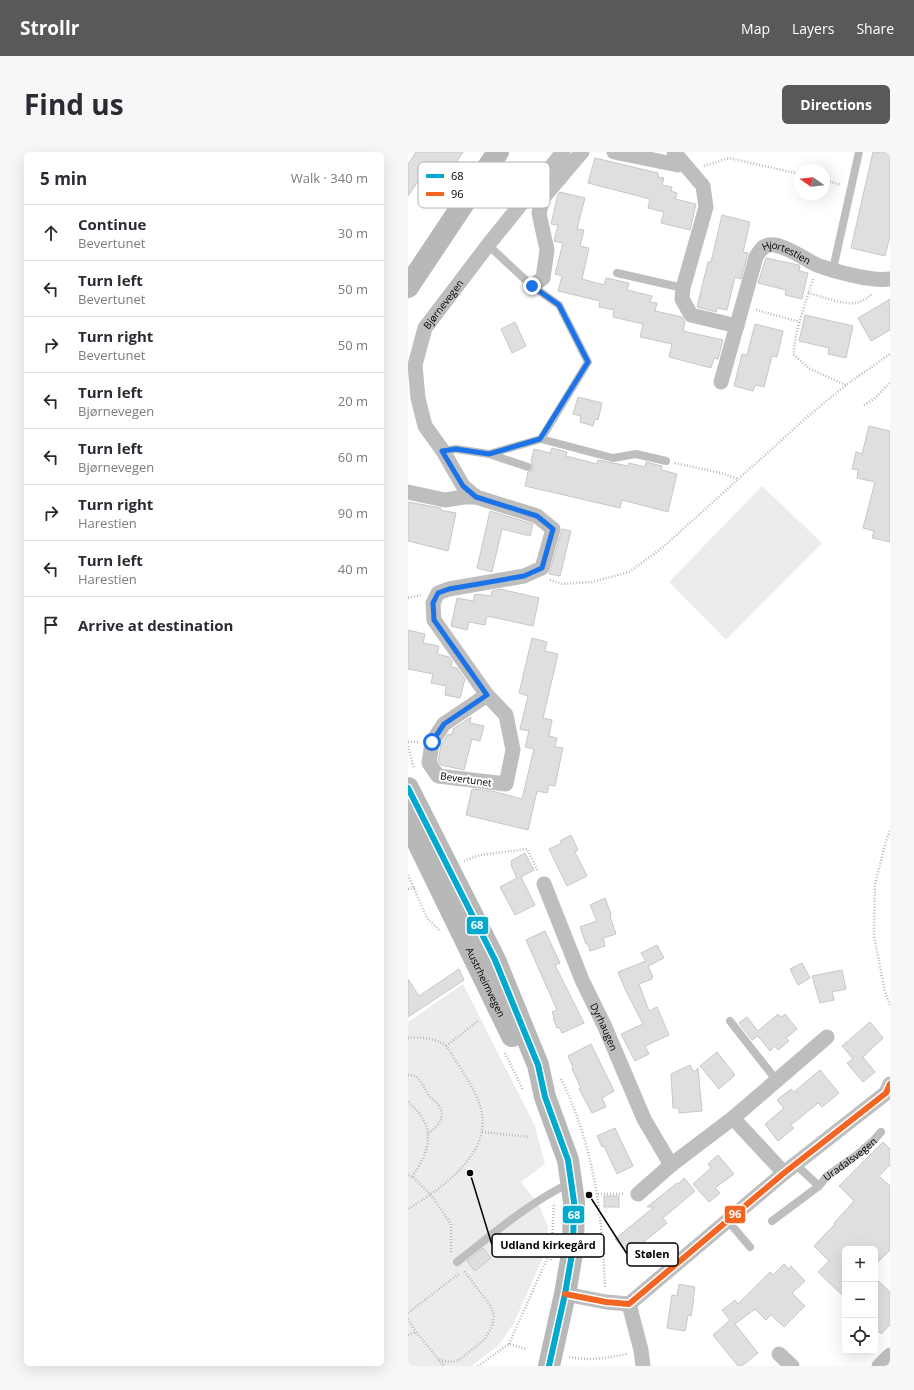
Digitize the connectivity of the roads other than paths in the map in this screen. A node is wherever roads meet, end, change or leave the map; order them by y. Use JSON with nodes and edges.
{"nodes":[{"id":1,"x":498,"y":152,"type":"edge"},
{"id":2,"x":563,"y":152,"type":"edge"},
{"id":3,"x":582,"y":152,"type":"edge"},
{"id":4,"x":614,"y":152,"type":"edge"},
{"id":5,"x":859,"y":152,"type":"edge"},
{"id":6,"x":491,"y":162,"type":"edge"},
{"id":7,"x":682,"y":162,"type":"edge"},
{"id":8,"x":550,"y":168,"type":"edge"},
{"id":9,"x":550,"y":190,"type":"edge"},
{"id":10,"x":461,"y":208,"type":"edge"},
{"id":11,"x":518,"y":208,"type":"edge"},
{"id":12,"x":540,"y":208,"type":"edge"},
{"id":13,"x":488,"y":245,"type":"junction"},
{"id":14,"x":833,"y":269,"type":"junction"},
{"id":15,"x":617,"y":273,"type":"dead end"},
{"id":16,"x":886,"y":280,"type":"edge"},
{"id":17,"x":532,"y":286,"type":"junction"},
{"id":18,"x":408,"y":288,"type":"edge"},
{"id":19,"x":683,"y":288,"type":"junction"},
{"id":20,"x":737,"y":326,"type":"junction"},
{"id":21,"x":722,"y":382,"type":"dead end"},
{"id":22,"x":540,"y":439,"type":"junction"},
{"id":23,"x":442,"y":451,"type":"junction"},
{"id":24,"x":489,"y":454,"type":"junction"},
{"id":25,"x":666,"y":461,"type":"road end"},
{"id":26,"x":528,"y":467,"type":"dead end"},
{"id":27,"x":408,"y":492,"type":"edge"},
{"id":28,"x":476,"y":497,"type":"junction"},
{"id":29,"x":531,"y":573,"type":"joint"},
{"id":30,"x":487,"y":695,"type":"junction"},
{"id":31,"x":408,"y":788,"type":"edge"},
{"id":32,"x":408,"y":822,"type":"edge"},
{"id":33,"x":423,"y":855,"type":"edge"},
{"id":34,"x":544,"y":884,"type":"road end"},
{"id":35,"x":730,"y":1021,"type":"dead end"},
{"id":36,"x":827,"y":1037,"type":"dead end"},
{"id":37,"x":777,"y":1080,"type":"junction"},
{"id":38,"x":890,"y":1084,"type":"edge"},
{"id":39,"x":733,"y":1118,"type":"junction"},
{"id":40,"x":881,"y":1132,"type":"dead end"},
{"id":41,"x":671,"y":1166,"type":"junction"},
{"id":42,"x":790,"y":1168,"type":"junction"},
{"id":43,"x":563,"y":1186,"type":"junction"},
{"id":44,"x":819,"y":1186,"type":"junction"},
{"id":45,"x":638,"y":1194,"type":"road end"},
{"id":46,"x":728,"y":1221,"type":"junction"},
{"id":47,"x":772,"y":1221,"type":"dead end"},
{"id":48,"x":750,"y":1247,"type":"dead end"},
{"id":49,"x":458,"y":1262,"type":"road end"},
{"id":50,"x":565,"y":1294,"type":"junction"},
{"id":51,"x":629,"y":1304,"type":"junction"},
{"id":52,"x":779,"y":1354,"type":"dead end"},
{"id":53,"x":890,"y":1355,"type":"edge"},
{"id":54,"x":558,"y":1361,"type":"edge"},
{"id":55,"x":643,"y":1366,"type":"edge"},
{"id":56,"x":792,"y":1366,"type":"edge"},
{"id":57,"x":878,"y":1366,"type":"edge"}],
"edges":[{"from":1,"to":6,"type":"main road"},
{"from":2,"to":8,"type":"street","name":"Bjørnevegen"},
{"from":3,"to":9,"type":"street"},
{"from":4,"to":7,"type":"street"},
{"from":5,"to":14,"type":"lane"},
{"from":7,"to":19,"type":"street"},
{"from":10,"to":18,"type":"main road"},
{"from":11,"to":13,"type":"street","name":"Bjørnevegen"},
{"from":12,"to":17,"type":"street"},
{"from":13,"to":17,"type":"lane"},
{"from":13,"to":23,"type":"street","name":"Bjørnevegen"},
{"from":14,"to":16,"type":"street","name":"Hjortestien"},
{"from":14,"to":20,"type":"street","name":"Hjortestien"},
{"from":15,"to":19,"type":"lane"},
{"from":17,"to":22,"type":"lane"},
{"from":19,"to":20,"type":"street"},
{"from":20,"to":21,"type":"street","name":"Hjortestien"},
{"from":22,"to":24,"type":"lane"},
{"from":22,"to":25,"type":"lane"},
{"from":23,"to":24,"type":"lane"},
{"from":23,"to":28,"type":"street","name":"Bjørnevegen"},
{"from":24,"to":26,"type":"lane"},
{"from":27,"to":28,"type":"street","name":"Bjørnevegen"},
{"from":28,"to":29,"type":"street","name":"Bjørnevegen"},
{"from":29,"to":30,"type":"street","name":"Bevertunet"},
{"from":30,"to":30,"type":"street","name":"Bevertunet"},
{"from":31,"to":33,"type":"main road","name":"Austrheimvegen"},
{"from":32,"to":33,"type":"main road","name":"Austrheimvegen"},
{"from":33,"to":43,"type":"main road","name":"Austrheimvegen"},
{"from":34,"to":41,"type":"street","name":"Dyrhaugen"},
{"from":35,"to":37,"type":"lane"},
{"from":36,"to":37,"type":"street"},
{"from":37,"to":39,"type":"street"},
{"from":38,"to":42,"type":"street"},
{"from":39,"to":41,"type":"street"},
{"from":39,"to":42,"type":"street"},
{"from":40,"to":44,"type":"lane","name":"Uradalsvegen"},
{"from":41,"to":45,"type":"street"},
{"from":42,"to":44,"type":"lane","name":"Uradalsvegen"},
{"from":42,"to":46,"type":"street"},
{"from":43,"to":49,"type":"lane"},
{"from":43,"to":50,"type":"main road","name":"Austrheimvegen"},
{"from":44,"to":47,"type":"lane","name":"Uradalsvegen"},
{"from":46,"to":48,"type":"lane"},
{"from":46,"to":51,"type":"street"},
{"from":50,"to":51,"type":"street"},
{"from":50,"to":54,"type":"main road","name":"Austrheimvegen"},
{"from":51,"to":55,"type":"street"},
{"from":52,"to":56,"type":"street"},
{"from":53,"to":57,"type":"street"}]}
